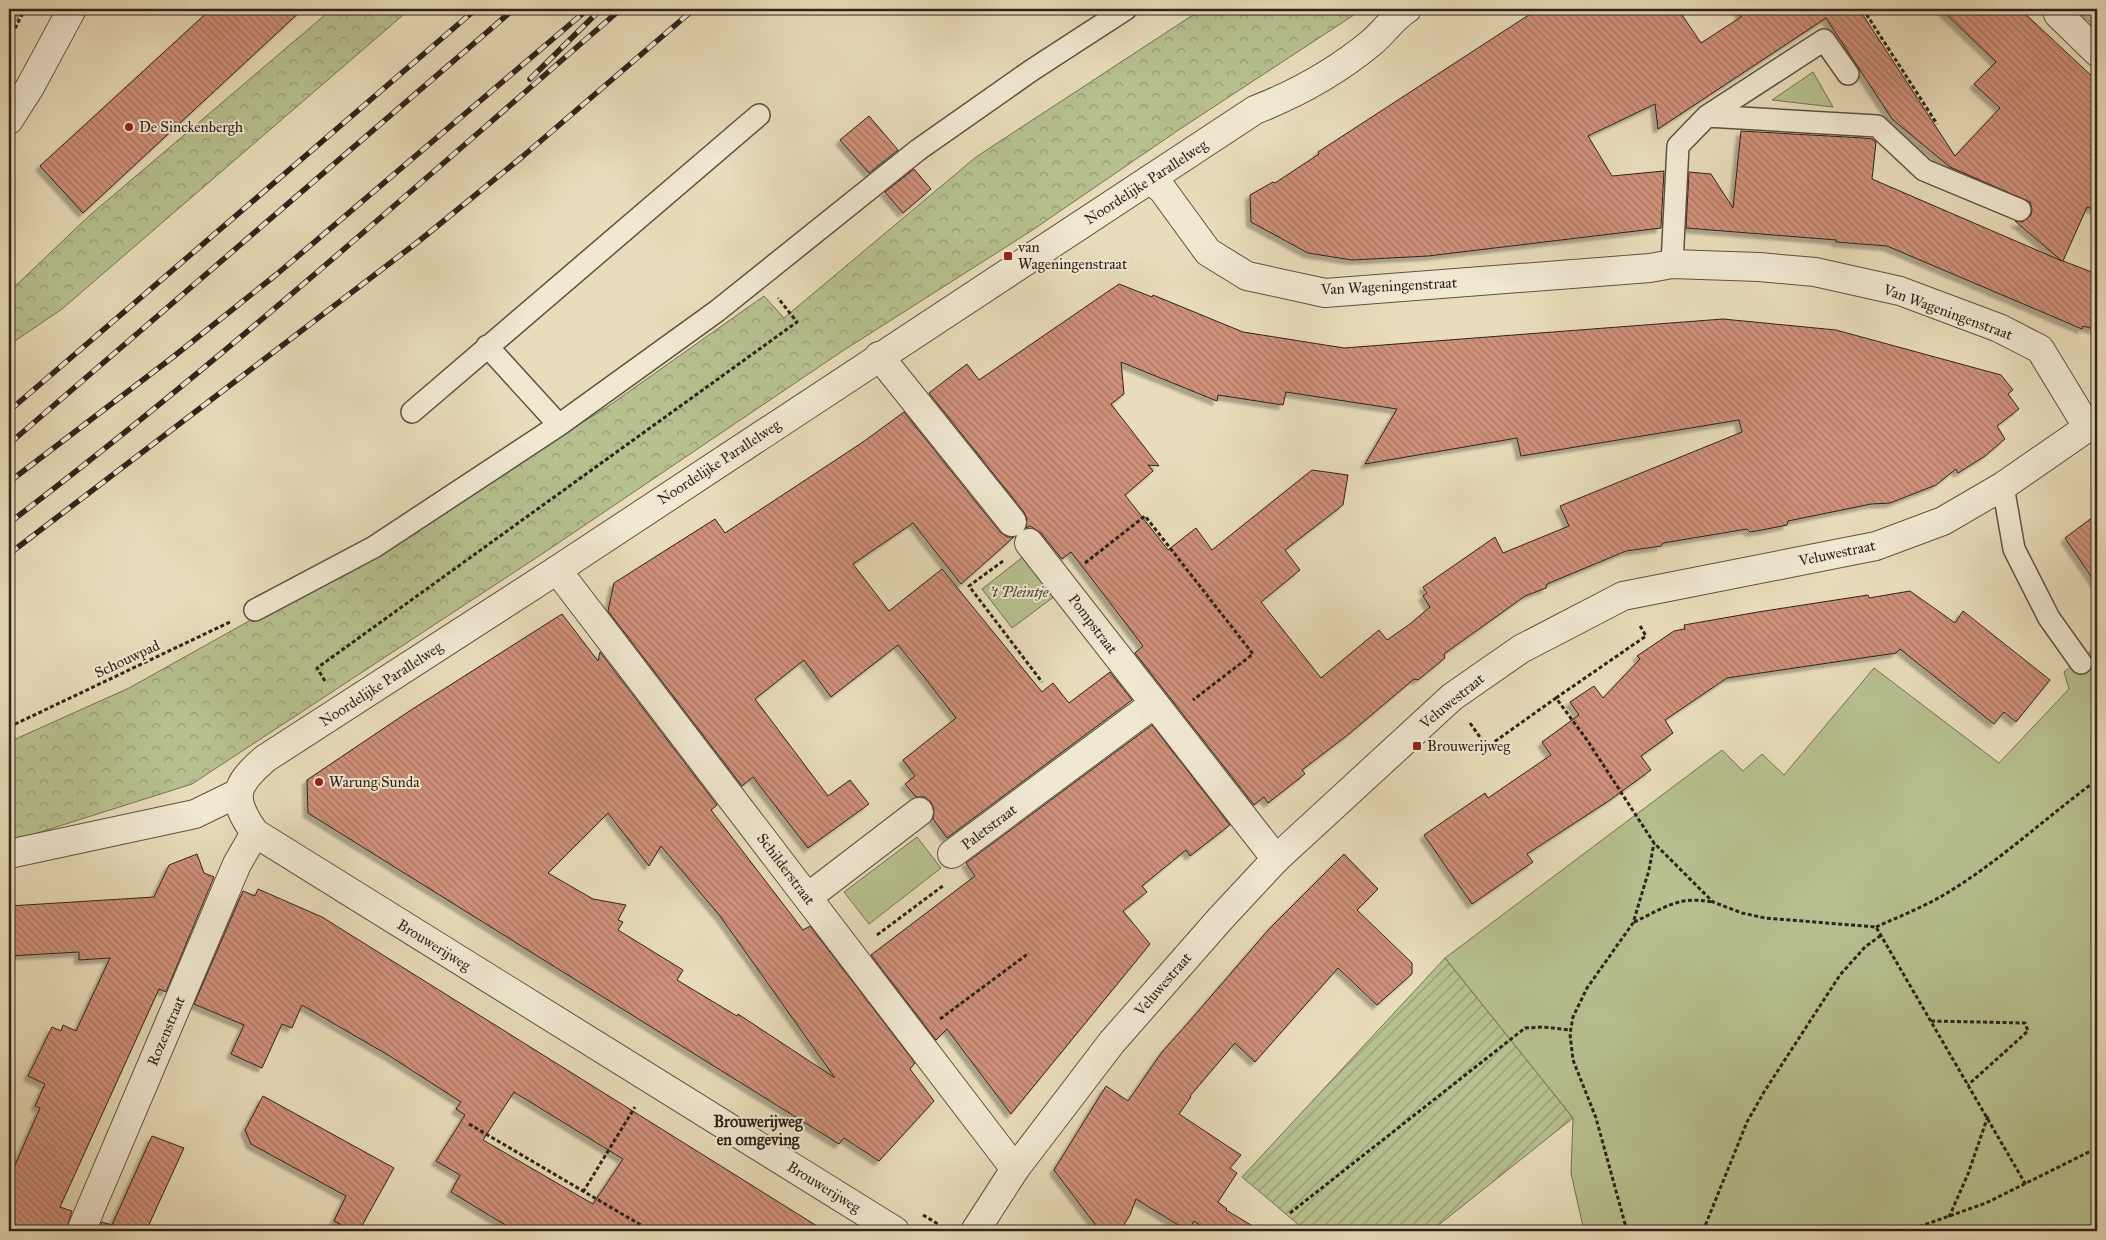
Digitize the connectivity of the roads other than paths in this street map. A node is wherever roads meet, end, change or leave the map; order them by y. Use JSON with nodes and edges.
{"nodes":[{"id":1,"x":72,"y":9,"type":"edge"},
{"id":2,"x":1126,"y":9,"type":"edge"},
{"id":3,"x":1407,"y":9,"type":"edge"},
{"id":4,"x":2056,"y":9,"type":"edge"},
{"id":5,"x":1101,"y":15,"type":"edge"},
{"id":6,"x":2097,"y":52,"type":"edge"},
{"id":7,"x":1848,"y":74,"type":"dead end"},
{"id":8,"x":759,"y":114,"type":"dead end"},
{"id":9,"x":1707,"y":116,"type":"junction"},
{"id":10,"x":9,"y":120,"type":"edge"},
{"id":11,"x":1149,"y":180,"type":"junction"},
{"id":12,"x":2020,"y":210,"type":"dead end"},
{"id":13,"x":1672,"y":264,"type":"junction"},
{"id":14,"x":487,"y":346,"type":"junction"},
{"id":15,"x":879,"y":356,"type":"junction"},
{"id":16,"x":412,"y":412,"type":"dead end"},
{"id":17,"x":2092,"y":424,"type":"edge"},
{"id":18,"x":559,"y":425,"type":"junction"},
{"id":19,"x":2003,"y":486,"type":"junction"},
{"id":20,"x":557,"y":570,"type":"junction"},
{"id":21,"x":255,"y":610,"type":"road end"},
{"id":22,"x":2082,"y":663,"type":"dead end"},
{"id":23,"x":1155,"y":712,"type":"junction"},
{"id":24,"x":238,"y":792,"type":"junction"},
{"id":25,"x":919,"y":812,"type":"dead end"},
{"id":26,"x":255,"y":833,"type":"junction"},
{"id":27,"x":9,"y":854,"type":"edge"},
{"id":28,"x":952,"y":854,"type":"road end"},
{"id":29,"x":1276,"y":859,"type":"junction"},
{"id":30,"x":808,"y":897,"type":"junction"},
{"id":31,"x":1015,"y":1169,"type":"junction"},
{"id":32,"x":82,"y":1231,"type":"edge"},
{"id":33,"x":895,"y":1231,"type":"edge"},
{"id":34,"x":975,"y":1231,"type":"edge"}],
"edges":[{"from":1,"to":10,"type":"street"},
{"from":2,"to":5,"type":"lane"},
{"from":3,"to":11,"type":"street","name":"Noordelijke Parallelweg"},
{"from":4,"to":6,"type":"street"},
{"from":5,"to":18,"type":"lane"},
{"from":7,"to":9,"type":"lane"},
{"from":8,"to":14,"type":"lane"},
{"from":9,"to":12,"type":"lane"},
{"from":9,"to":13,"type":"lane"},
{"from":11,"to":13,"type":"street","name":"Van Wageningenstraat"},
{"from":11,"to":15,"type":"street","name":"Noordelijke Parallelweg"},
{"from":13,"to":17,"type":"street","name":"Van Wageningenstraat"},
{"from":14,"to":16,"type":"lane"},
{"from":14,"to":18,"type":"lane"},
{"from":15,"to":20,"type":"street","name":"Noordelijke Parallelweg"},
{"from":15,"to":23,"type":"street","name":"Pompstraat"},
{"from":17,"to":19,"type":"street","name":"Veluwestraat"},
{"from":18,"to":21,"type":"lane"},
{"from":19,"to":22,"type":"lane"},
{"from":19,"to":29,"type":"street","name":"Veluwestraat"},
{"from":20,"to":24,"type":"street","name":"Noordelijke Parallelweg"},
{"from":20,"to":30,"type":"street","name":"Schilderstraat"},
{"from":23,"to":28,"type":"street","name":"Paletstraat"},
{"from":23,"to":29,"type":"street","name":"Pompstraat"},
{"from":24,"to":26,"type":"street","name":"Brouwerijweg"},
{"from":24,"to":27,"type":"street"},
{"from":25,"to":30,"type":"street"},
{"from":26,"to":32,"type":"street","name":"Rozenstraat"},
{"from":26,"to":33,"type":"street","name":"Brouwerijweg"},
{"from":29,"to":31,"type":"street","name":"Veluwestraat"},
{"from":30,"to":31,"type":"street","name":"Schilderstraat"},
{"from":31,"to":34,"type":"street","name":"Veluwestraat"}]}
